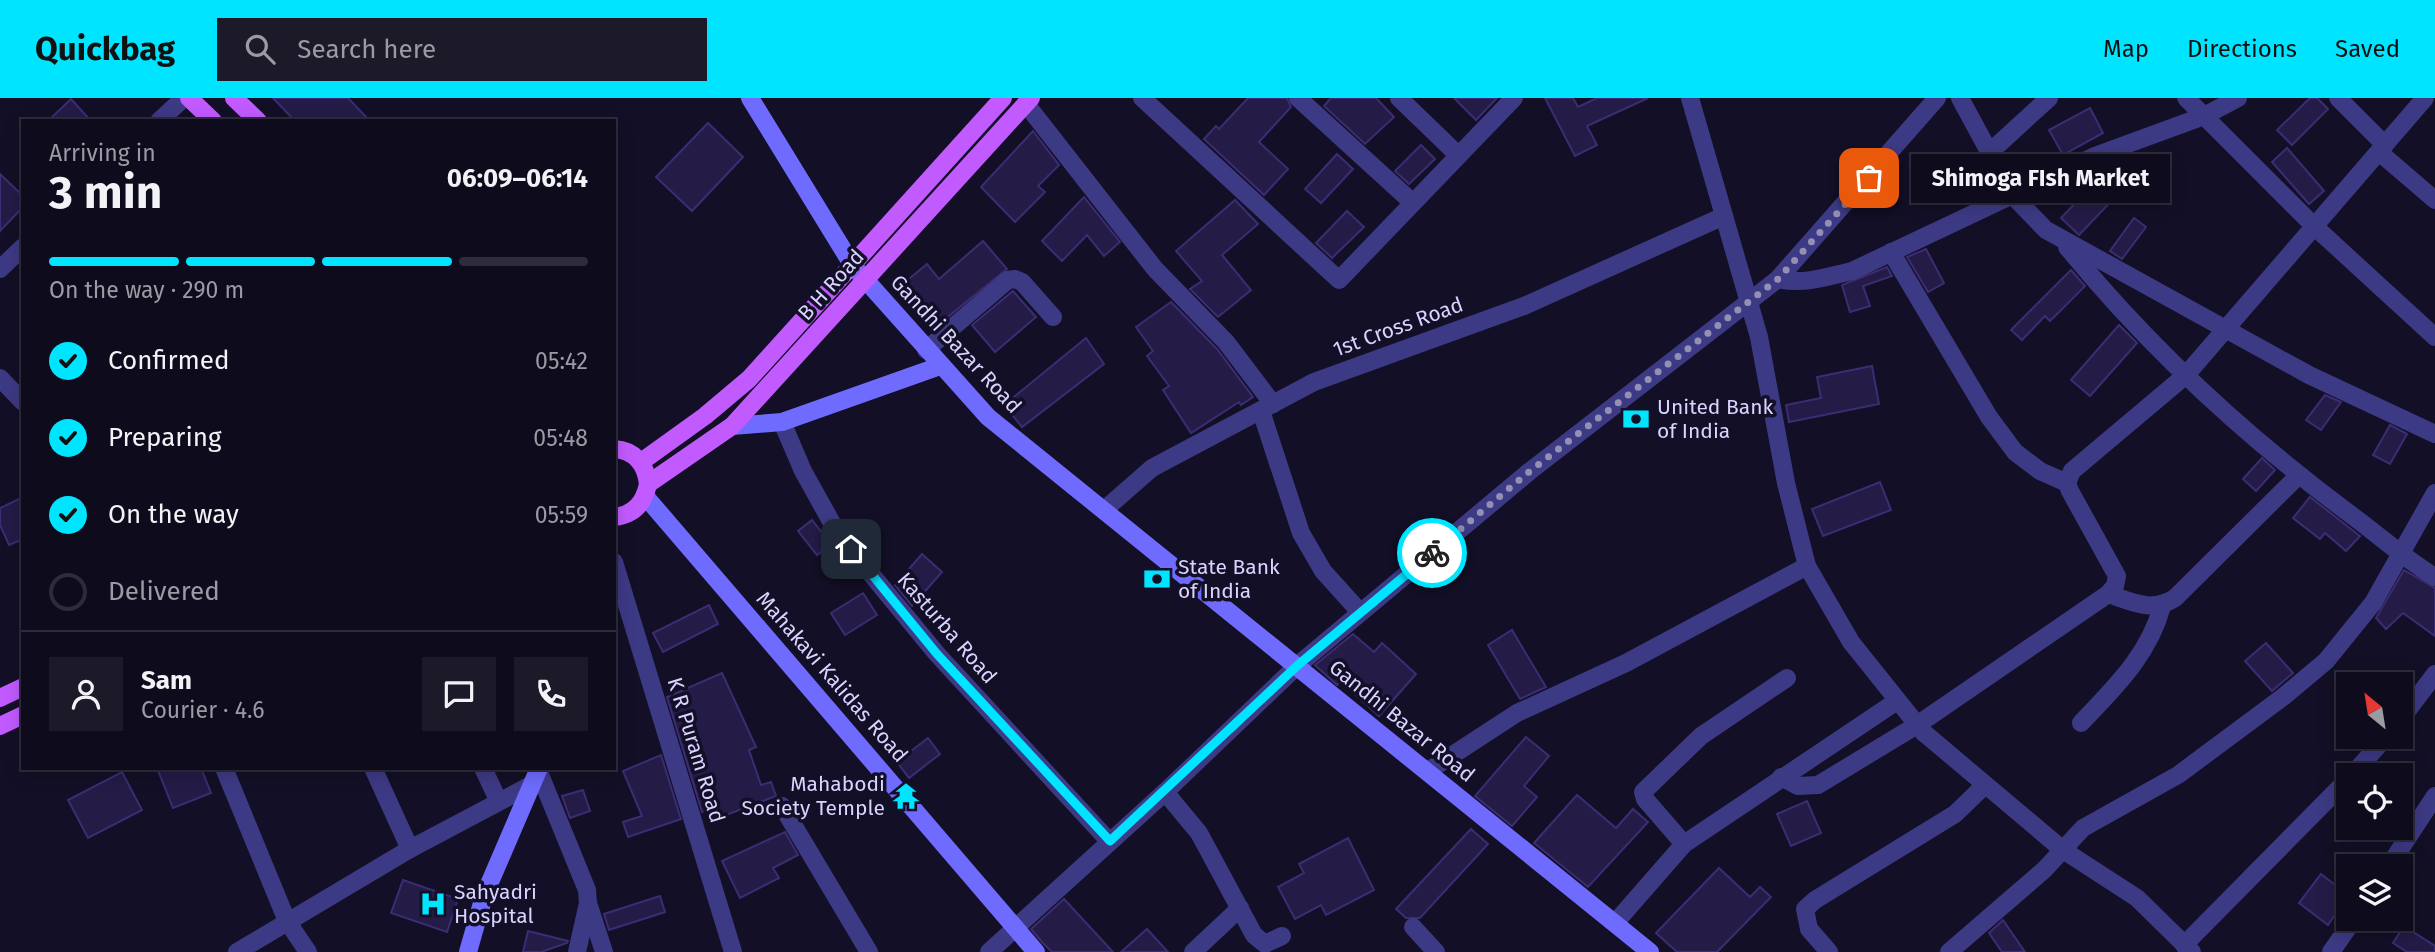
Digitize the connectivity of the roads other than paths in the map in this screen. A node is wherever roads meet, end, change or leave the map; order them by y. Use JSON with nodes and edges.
{"nodes":[{"id":1,"x":184,"y":98,"type":"edge"},
{"id":2,"x":189,"y":98,"type":"edge"},
{"id":3,"x":234,"y":98,"type":"edge"},
{"id":4,"x":750,"y":98,"type":"edge"},
{"id":5,"x":1003,"y":98,"type":"edge"},
{"id":6,"x":1142,"y":98,"type":"edge"},
{"id":7,"x":1298,"y":98,"type":"edge"},
{"id":8,"x":1399,"y":98,"type":"edge"},
{"id":9,"x":1514,"y":98,"type":"edge"},
{"id":10,"x":1690,"y":98,"type":"edge"},
{"id":11,"x":1937,"y":98,"type":"edge"},
{"id":12,"x":1959,"y":98,"type":"edge"},
{"id":13,"x":2049,"y":98,"type":"edge"},
{"id":14,"x":2186,"y":98,"type":"edge"},
{"id":15,"x":2238,"y":98,"type":"edge"},
{"id":16,"x":2338,"y":98,"type":"edge"},
{"id":17,"x":2425,"y":98,"type":"edge"},
{"id":18,"x":1028,"y":101,"type":"edge"},
{"id":19,"x":2204,"y":116,"type":"junction"},
{"id":20,"x":161,"y":119,"type":"edge"},
{"id":21,"x":211,"y":119,"type":"edge"},
{"id":22,"x":256,"y":119,"type":"edge"},
{"id":23,"x":2382,"y":149,"type":"junction"},
{"id":24,"x":1989,"y":153,"type":"junction"},
{"id":25,"x":1458,"y":155,"type":"junction"},
{"id":26,"x":2013,"y":196,"type":"junction"},
{"id":27,"x":2435,"y":200,"type":"edge"},
{"id":28,"x":1412,"y":202,"type":"junction"},
{"id":29,"x":1724,"y":216,"type":"junction"},
{"id":30,"x":2315,"y":227,"type":"junction"},
{"id":31,"x":2061,"y":239,"type":"junction"},
{"id":32,"x":21,"y":249,"type":"edge"},
{"id":33,"x":1891,"y":252,"type":"junction"},
{"id":34,"x":853,"y":266,"type":"junction"},
{"id":35,"x":0,"y":269,"type":"edge"},
{"id":36,"x":1778,"y":279,"type":"junction"},
{"id":37,"x":865,"y":280,"type":"junction"},
{"id":38,"x":1750,"y":303,"type":"junction"},
{"id":39,"x":1053,"y":317,"type":"dead end"},
{"id":40,"x":2225,"y":331,"type":"junction"},
{"id":41,"x":2435,"y":337,"type":"edge"},
{"id":42,"x":926,"y":350,"type":"junction"},
{"id":43,"x":940,"y":366,"type":"junction"},
{"id":44,"x":2186,"y":375,"type":"junction"},
{"id":45,"x":0,"y":378,"type":"edge"},
{"id":46,"x":21,"y":400,"type":"edge"},
{"id":47,"x":1267,"y":408,"type":"junction"},
{"id":48,"x":782,"y":422,"type":"junction"},
{"id":49,"x":732,"y":426,"type":"junction"},
{"id":50,"x":2435,"y":434,"type":"edge"},
{"id":51,"x":616,"y":450,"type":"edge"},
{"id":52,"x":641,"y":462,"type":"junction"},
{"id":53,"x":2298,"y":476,"type":"junction"},
{"id":54,"x":2067,"y":482,"type":"junction"},
{"id":55,"x":647,"y":490,"type":"junction"},
{"id":56,"x":2435,"y":493,"type":"edge"},
{"id":57,"x":1104,"y":510,"type":"junction"},
{"id":58,"x":616,"y":516,"type":"edge"},
{"id":59,"x":2401,"y":552,"type":"junction"},
{"id":60,"x":1807,"y":566,"type":"junction"},
{"id":61,"x":616,"y":569,"type":"edge"},
{"id":62,"x":2435,"y":577,"type":"edge"},
{"id":63,"x":2108,"y":594,"type":"junction"},
{"id":64,"x":2162,"y":606,"type":"junction"},
{"id":65,"x":1360,"y":612,"type":"junction"},
{"id":66,"x":1298,"y":665,"type":"junction"},
{"id":67,"x":2435,"y":674,"type":"edge"},
{"id":68,"x":1787,"y":678,"type":"dead end"},
{"id":69,"x":21,"y":688,"type":"edge"},
{"id":70,"x":0,"y":698,"type":"edge"},
{"id":71,"x":1898,"y":701,"type":"junction"},
{"id":72,"x":2413,"y":703,"type":"edge"},
{"id":73,"x":21,"y":716,"type":"edge"},
{"id":74,"x":2081,"y":723,"type":"dead end"},
{"id":75,"x":1917,"y":725,"type":"junction"},
{"id":76,"x":0,"y":726,"type":"edge"},
{"id":77,"x":2375,"y":749,"type":"edge"},
{"id":78,"x":2363,"y":763,"type":"edge"},
{"id":79,"x":225,"y":770,"type":"edge"},
{"id":80,"x":374,"y":770,"type":"edge"},
{"id":81,"x":484,"y":770,"type":"edge"},
{"id":82,"x":1428,"y":771,"type":"junction"},
{"id":83,"x":536,"y":774,"type":"edge"},
{"id":84,"x":1781,"y":777,"type":"junction"},
{"id":85,"x":1985,"y":785,"type":"junction"},
{"id":86,"x":1165,"y":792,"type":"junction"},
{"id":87,"x":2336,"y":792,"type":"edge"},
{"id":88,"x":2435,"y":796,"type":"edge"},
{"id":89,"x":498,"y":800,"type":"junction"},
{"id":90,"x":782,"y":806,"type":"dead end"},
{"id":91,"x":1110,"y":841,"type":"junction"},
{"id":92,"x":1684,"y":844,"type":"junction"},
{"id":93,"x":410,"y":849,"type":"junction"},
{"id":94,"x":2063,"y":850,"type":"junction"},
{"id":95,"x":2397,"y":854,"type":"edge"},
{"id":96,"x":588,"y":903,"type":"junction"},
{"id":97,"x":1240,"y":908,"type":"junction"},
{"id":98,"x":287,"y":920,"type":"junction"},
{"id":99,"x":1615,"y":923,"type":"junction"},
{"id":100,"x":1413,"y":927,"type":"dead end"},
{"id":101,"x":1016,"y":928,"type":"junction"},
{"id":102,"x":2346,"y":931,"type":"edge"},
{"id":103,"x":1282,"y":936,"type":"dead end"},
{"id":104,"x":2188,"y":948,"type":"edge"},
{"id":105,"x":237,"y":952,"type":"edge"},
{"id":106,"x":308,"y":952,"type":"edge"},
{"id":107,"x":468,"y":952,"type":"edge"},
{"id":108,"x":577,"y":952,"type":"edge"},
{"id":109,"x":604,"y":952,"type":"edge"},
{"id":110,"x":733,"y":952,"type":"edge"},
{"id":111,"x":869,"y":952,"type":"edge"},
{"id":112,"x":989,"y":952,"type":"edge"},
{"id":113,"x":1036,"y":952,"type":"edge"},
{"id":114,"x":1193,"y":952,"type":"edge"},
{"id":115,"x":1436,"y":952,"type":"edge"},
{"id":116,"x":1650,"y":952,"type":"edge"},
{"id":117,"x":1829,"y":952,"type":"edge"},
{"id":118,"x":1949,"y":952,"type":"edge"},
{"id":119,"x":2331,"y":952,"type":"edge"}],
"edges":[{"from":1,"to":20,"type":"street"},
{"from":2,"to":21,"type":"main road"},
{"from":3,"to":22,"type":"main road"},
{"from":4,"to":34,"type":"main road","name":"Gandhi Bazar Road"},
{"from":5,"to":34,"type":"main road"},
{"from":6,"to":28,"type":"street"},
{"from":7,"to":28,"type":"street"},
{"from":8,"to":25,"type":"street"},
{"from":9,"to":25,"type":"street"},
{"from":10,"to":29,"type":"street"},
{"from":11,"to":36,"type":"street"},
{"from":12,"to":24,"type":"street"},
{"from":13,"to":24,"type":"street"},
{"from":14,"to":19,"type":"street"},
{"from":15,"to":19,"type":"street"},
{"from":16,"to":23,"type":"street"},
{"from":17,"to":23,"type":"street"},
{"from":18,"to":37,"type":"main road","name":"B H Road"},
{"from":18,"to":47,"type":"street"},
{"from":19,"to":26,"type":"street"},
{"from":19,"to":30,"type":"street"},
{"from":23,"to":27,"type":"street"},
{"from":23,"to":30,"type":"street"},
{"from":24,"to":26,"type":"street"},
{"from":25,"to":28,"type":"street"},
{"from":26,"to":31,"type":"street"},
{"from":26,"to":33,"type":"street"},
{"from":29,"to":38,"type":"street"},
{"from":29,"to":47,"type":"street","name":"1st Cross Road"},
{"from":30,"to":40,"type":"street"},
{"from":30,"to":41,"type":"street"},
{"from":31,"to":40,"type":"street"},
{"from":31,"to":44,"type":"street"},
{"from":32,"to":35,"type":"street"},
{"from":33,"to":36,"type":"street"},
{"from":33,"to":54,"type":"street"},
{"from":34,"to":37,"type":"main road","name":"Gandhi Bazar Road"},
{"from":34,"to":52,"type":"main road"},
{"from":36,"to":38,"type":"street"},
{"from":37,"to":42,"type":"main road","name":"Gandhi Bazar Road"},
{"from":37,"to":49,"type":"main road","name":"B H Road"},
{"from":38,"to":60,"type":"street"},
{"from":38,"to":65,"type":"street"},
{"from":39,"to":42,"type":"street"},
{"from":40,"to":44,"type":"street"},
{"from":40,"to":50,"type":"street"},
{"from":42,"to":43,"type":"main road","name":"Gandhi Bazar Road"},
{"from":43,"to":48,"type":"main road"},
{"from":43,"to":57,"type":"main road","name":"Gandhi Bazar Road"},
{"from":44,"to":53,"type":"street"},
{"from":44,"to":54,"type":"street"},
{"from":45,"to":46,"type":"street"},
{"from":47,"to":57,"type":"street","name":"1st Cross Road"},
{"from":47,"to":65,"type":"street"},
{"from":48,"to":49,"type":"main road"},
{"from":48,"to":91,"type":"street","name":"Kasturba Road"},
{"from":49,"to":55,"type":"main road","name":"B H Road"},
{"from":51,"to":52,"type":"main road"},
{"from":52,"to":55,"type":"main road"},
{"from":53,"to":59,"type":"street"},
{"from":53,"to":64,"type":"street"},
{"from":54,"to":63,"type":"street"},
{"from":55,"to":58,"type":"main road","name":"B H Road"},
{"from":55,"to":101,"type":"main road","name":"Mahakavi Kalidas Road"},
{"from":56,"to":59,"type":"street"},
{"from":57,"to":66,"type":"main road","name":"Gandhi Bazar Road"},
{"from":59,"to":62,"type":"street"},
{"from":59,"to":94,"type":"street"},
{"from":60,"to":71,"type":"street"},
{"from":60,"to":82,"type":"street"},
{"from":61,"to":110,"type":"street","name":"K R Puram Road"},
{"from":63,"to":64,"type":"street"},
{"from":63,"to":75,"type":"street"},
{"from":64,"to":74,"type":"street"},
{"from":65,"to":66,"type":"street"},
{"from":66,"to":82,"type":"main road","name":"Gandhi Bazar Road"},
{"from":66,"to":86,"type":"street"},
{"from":67,"to":72,"type":"street"},
{"from":68,"to":92,"type":"street"},
{"from":69,"to":70,"type":"main road"},
{"from":71,"to":75,"type":"street"},
{"from":71,"to":84,"type":"street"},
{"from":73,"to":76,"type":"main road"},
{"from":75,"to":84,"type":"street"},
{"from":75,"to":85,"type":"street"},
{"from":77,"to":78,"type":"street"},
{"from":79,"to":98,"type":"street"},
{"from":80,"to":93,"type":"street"},
{"from":81,"to":89,"type":"street"},
{"from":82,"to":99,"type":"main road","name":"Gandhi Bazar Road"},
{"from":83,"to":89,"type":"street"},
{"from":83,"to":96,"type":"street"},
{"from":83,"to":107,"type":"main road"},
{"from":84,"to":92,"type":"street"},
{"from":85,"to":94,"type":"street"},
{"from":85,"to":117,"type":"street"},
{"from":86,"to":91,"type":"street"},
{"from":86,"to":97,"type":"street"},
{"from":87,"to":104,"type":"street"},
{"from":88,"to":95,"type":"street"},
{"from":89,"to":93,"type":"street"},
{"from":90,"to":111,"type":"street"},
{"from":91,"to":101,"type":"street"},
{"from":92,"to":99,"type":"street"},
{"from":93,"to":98,"type":"street"},
{"from":94,"to":104,"type":"street"},
{"from":94,"to":118,"type":"street"},
{"from":96,"to":108,"type":"street"},
{"from":96,"to":109,"type":"street"},
{"from":97,"to":103,"type":"street"},
{"from":97,"to":114,"type":"street"},
{"from":98,"to":105,"type":"street"},
{"from":98,"to":106,"type":"street"},
{"from":99,"to":116,"type":"main road","name":"Gandhi Bazar Road"},
{"from":100,"to":115,"type":"street"},
{"from":101,"to":112,"type":"street"},
{"from":101,"to":113,"type":"main road","name":"Mahakavi Kalidas Road"},
{"from":102,"to":119,"type":"street"}]}
